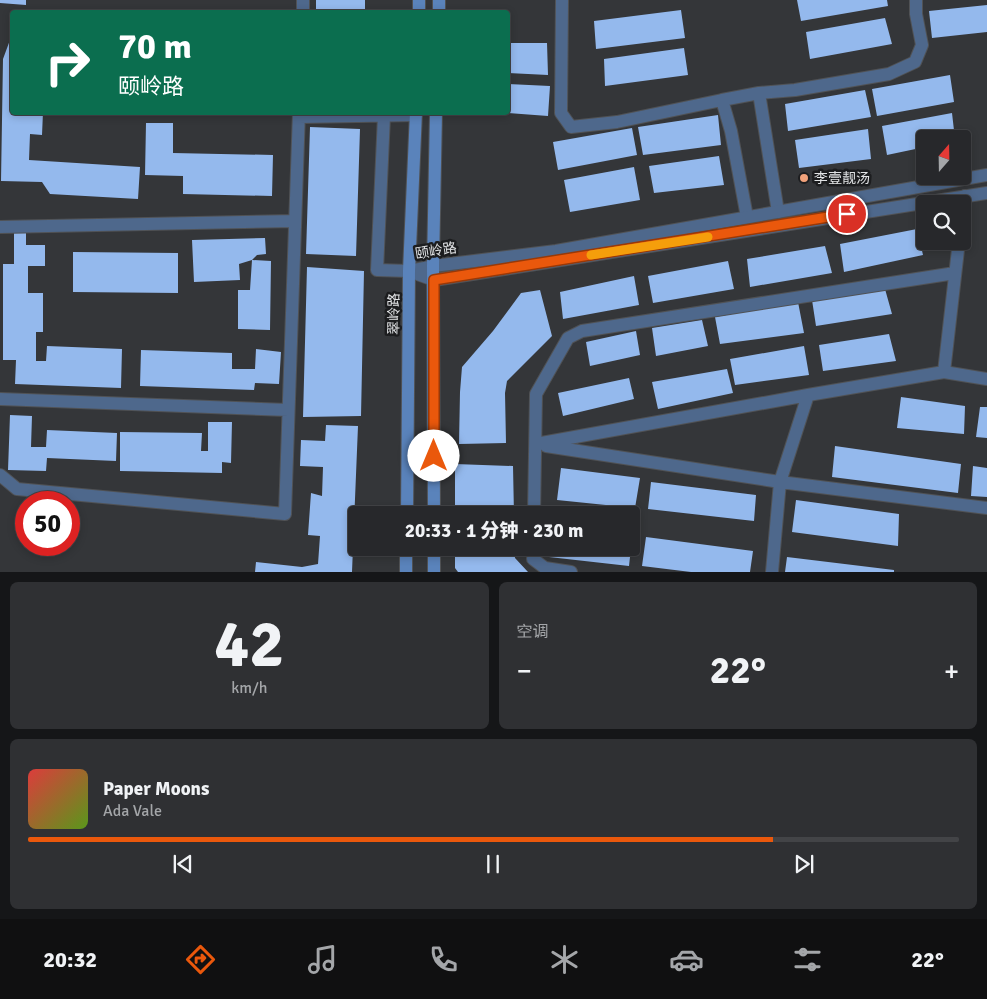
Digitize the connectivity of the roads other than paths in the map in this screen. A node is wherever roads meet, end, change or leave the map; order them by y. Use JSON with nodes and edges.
{"nodes":[{"id":1,"x":562,"y":0,"type":"edge"},
{"id":2,"x":916,"y":0,"type":"edge"},
{"id":3,"x":759,"y":93,"type":"junction"},
{"id":4,"x":722,"y":100,"type":"junction"},
{"id":5,"x":299,"y":115,"type":"edge"},
{"id":6,"x":400,"y":115,"type":"edge"},
{"id":7,"x":416,"y":115,"type":"edge"},
{"id":8,"x":436,"y":115,"type":"edge"},
{"id":9,"x":384,"y":116,"type":"junction"},
{"id":10,"x":987,"y":175,"type":"edge"},
{"id":11,"x":987,"y":192,"type":"edge"},
{"id":12,"x":970,"y":195,"type":"edge"},
{"id":13,"x":916,"y":204,"type":"edge"},
{"id":14,"x":778,"y":212,"type":"junction"},
{"id":15,"x":747,"y":217,"type":"junction"},
{"id":16,"x":295,"y":221,"type":"junction"},
{"id":17,"x":0,"y":227,"type":"edge"},
{"id":18,"x":958,"y":250,"type":"edge"},
{"id":19,"x":433,"y":266,"type":"junction"},
{"id":20,"x":409,"y":271,"type":"junction"},
{"id":21,"x":955,"y":273,"type":"junction"},
{"id":22,"x":434,"y":280,"type":"junction"},
{"id":23,"x":944,"y":372,"type":"junction"},
{"id":24,"x":987,"y":378,"type":"edge"},
{"id":25,"x":808,"y":395,"type":"junction"},
{"id":26,"x":0,"y":399,"type":"edge"},
{"id":27,"x":288,"y":410,"type":"junction"},
{"id":28,"x":536,"y":444,"type":"junction"},
{"id":29,"x":0,"y":475,"type":"edge"},
{"id":30,"x":780,"y":482,"type":"junction"},
{"id":31,"x":407,"y":506,"type":"edge"},
{"id":32,"x":434,"y":506,"type":"edge"},
{"id":33,"x":534,"y":506,"type":"edge"},
{"id":34,"x":987,"y":508,"type":"edge"},
{"id":35,"x":406,"y":556,"type":"edge"},
{"id":36,"x":434,"y":556,"type":"edge"},
{"id":37,"x":534,"y":556,"type":"edge"},
{"id":38,"x":406,"y":572,"type":"edge"},
{"id":39,"x":434,"y":572,"type":"edge"},
{"id":40,"x":572,"y":572,"type":"edge"},
{"id":41,"x":772,"y":572,"type":"edge"}],
"edges":[{"from":1,"to":4,"type":"street"},
{"from":2,"to":3,"type":"street"},
{"from":3,"to":4,"type":"street"},
{"from":3,"to":14,"type":"street"},
{"from":4,"to":15,"type":"street"},
{"from":5,"to":9,"type":"street"},
{"from":5,"to":16,"type":"street"},
{"from":6,"to":9,"type":"street"},
{"from":7,"to":20,"type":"main road","name":"翠岭路"},
{"from":8,"to":19,"type":"main road"},
{"from":9,"to":20,"type":"street"},
{"from":10,"to":14,"type":"street","name":"颐岭路"},
{"from":11,"to":12,"type":"street","name":"颐岭路"},
{"from":13,"to":22,"type":"street","name":"颐岭路"},
{"from":14,"to":15,"type":"street","name":"颐岭路"},
{"from":15,"to":19,"type":"street","name":"颐岭路"},
{"from":16,"to":17,"type":"street"},
{"from":16,"to":27,"type":"street"},
{"from":18,"to":21,"type":"street"},
{"from":19,"to":20,"type":"street","name":"颐岭路"},
{"from":19,"to":22,"type":"main road"},
{"from":20,"to":22,"type":"street","name":"颐岭路"},
{"from":20,"to":31,"type":"main road","name":"翠岭路"},
{"from":21,"to":23,"type":"street"},
{"from":21,"to":28,"type":"street"},
{"from":22,"to":32,"type":"main road"},
{"from":23,"to":24,"type":"street"},
{"from":23,"to":25,"type":"street"},
{"from":25,"to":28,"type":"street"},
{"from":25,"to":30,"type":"street"},
{"from":26,"to":27,"type":"street"},
{"from":27,"to":29,"type":"street"},
{"from":28,"to":30,"type":"street"},
{"from":28,"to":33,"type":"street"},
{"from":30,"to":34,"type":"street"},
{"from":30,"to":41,"type":"street"},
{"from":35,"to":38,"type":"main road"},
{"from":36,"to":39,"type":"main road"},
{"from":37,"to":40,"type":"street"}]}
